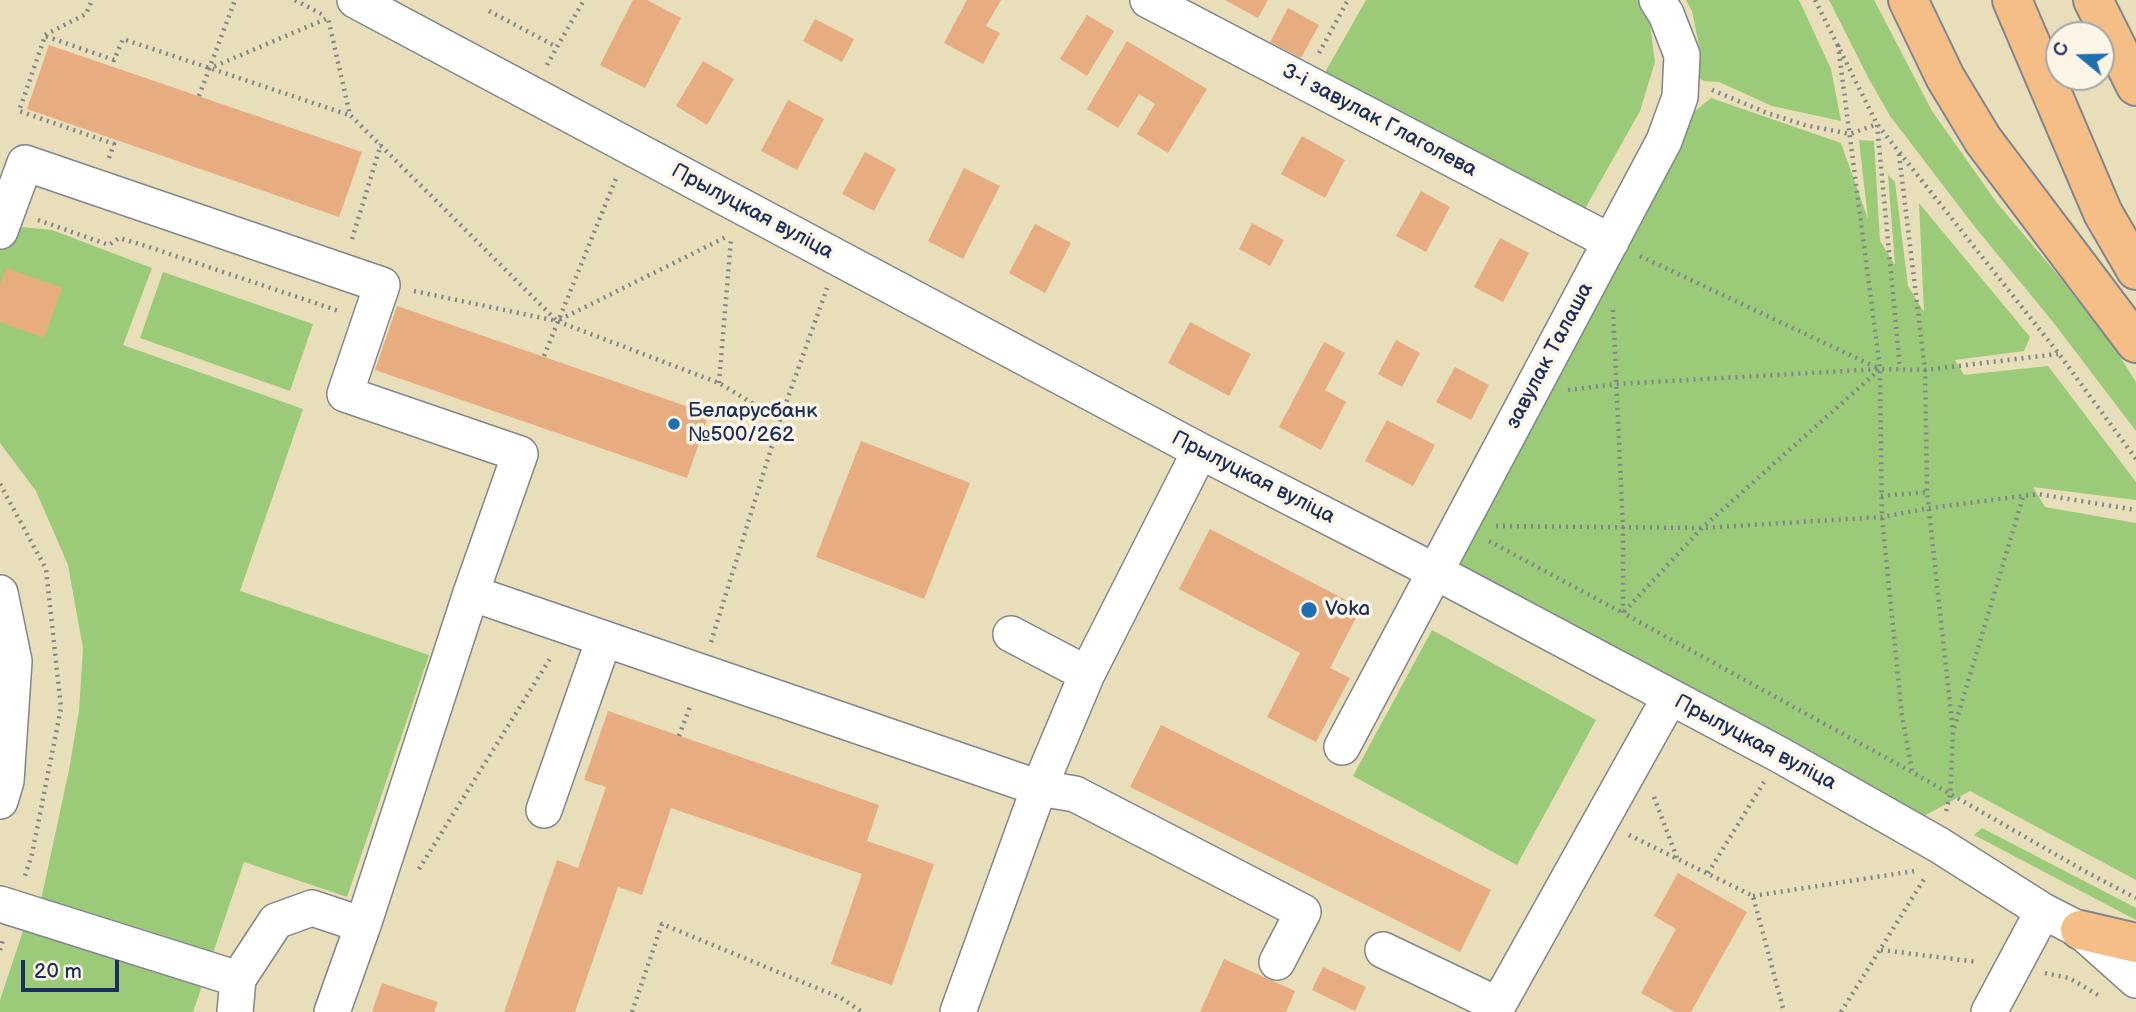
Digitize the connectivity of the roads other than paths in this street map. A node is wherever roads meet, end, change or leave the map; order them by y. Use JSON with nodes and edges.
{"nodes":[{"id":1,"x":355,"y":0,"type":"edge"},
{"id":2,"x":1148,"y":0,"type":"edge"},
{"id":3,"x":1657,"y":0,"type":"edge"},
{"id":4,"x":1908,"y":0,"type":"edge"},
{"id":5,"x":2012,"y":0,"type":"edge"},
{"id":6,"x":2093,"y":0,"type":"edge"},
{"id":7,"x":2136,"y":86,"type":"edge"},
{"id":8,"x":0,"y":231,"type":"edge"},
{"id":9,"x":1611,"y":243,"type":"junction"},
{"id":10,"x":2136,"y":270,"type":"edge"},
{"id":11,"x":2136,"y":343,"type":"edge"},
{"id":12,"x":1200,"y":451,"type":"junction"},
{"id":13,"x":1436,"y":572,"type":"junction"},
{"id":14,"x":0,"y":593,"type":"edge"},
{"id":15,"x":471,"y":593,"type":"junction"},
{"id":16,"x":1011,"y":634,"type":"dead end"},
{"id":17,"x":604,"y":639,"type":"junction"},
{"id":18,"x":1087,"y":674,"type":"junction"},
{"id":19,"x":1670,"y":696,"type":"junction"},
{"id":20,"x":1342,"y":747,"type":"dead end"},
{"id":21,"x":1039,"y":788,"type":"junction"},
{"id":22,"x":0,"y":801,"type":"edge"},
{"id":23,"x":544,"y":810,"type":"dead end"},
{"id":24,"x":0,"y":904,"type":"edge"},
{"id":25,"x":2043,"y":911,"type":"junction"},
{"id":26,"x":363,"y":925,"type":"junction"},
{"id":27,"x":2080,"y":930,"type":"junction"},
{"id":28,"x":2136,"y":943,"type":"edge"},
{"id":29,"x":1383,"y":950,"type":"dead end"},
{"id":30,"x":1277,"y":962,"type":"dead end"},
{"id":31,"x":2136,"y":980,"type":"edge"},
{"id":32,"x":237,"y":995,"type":"edge"},
{"id":33,"x":332,"y":1012,"type":"edge"},
{"id":34,"x":958,"y":1012,"type":"edge"},
{"id":35,"x":1989,"y":1012,"type":"edge"}],
"edges":[{"from":1,"to":12,"type":"street","name":"Прылуцкая вуліца"},
{"from":2,"to":9,"type":"street","name":"3-і завулак Глаголева"},
{"from":3,"to":9,"type":"street","name":"завулак Талаша"},
{"from":4,"to":11,"type":"main road"},
{"from":5,"to":10,"type":"main road"},
{"from":6,"to":7,"type":"main road"},
{"from":8,"to":15,"type":"street"},
{"from":9,"to":13,"type":"street","name":"завулак Талаша"},
{"from":12,"to":13,"type":"street","name":"Прылуцкая вуліца"},
{"from":12,"to":18,"type":"street"},
{"from":13,"to":19,"type":"street","name":"Прылуцкая вуліца"},
{"from":13,"to":20,"type":"street","name":"завулак Талаша"},
{"from":14,"to":22,"type":"street"},
{"from":15,"to":17,"type":"street"},
{"from":15,"to":26,"type":"street"},
{"from":16,"to":18,"type":"street"},
{"from":17,"to":21,"type":"street"},
{"from":17,"to":23,"type":"street"},
{"from":18,"to":21,"type":"street"},
{"from":19,"to":25,"type":"street","name":"Прылуцкая вуліца"},
{"from":19,"to":29,"type":"street"},
{"from":21,"to":30,"type":"street"},
{"from":21,"to":34,"type":"street"},
{"from":24,"to":32,"type":"street"},
{"from":25,"to":27,"type":"street","name":"Прылуцкая вуліца"},
{"from":25,"to":35,"type":"street"},
{"from":26,"to":32,"type":"street"},
{"from":26,"to":33,"type":"street"},
{"from":27,"to":28,"type":"main road"},
{"from":27,"to":31,"type":"street","name":"Прылуцкая вуліца"}]}
